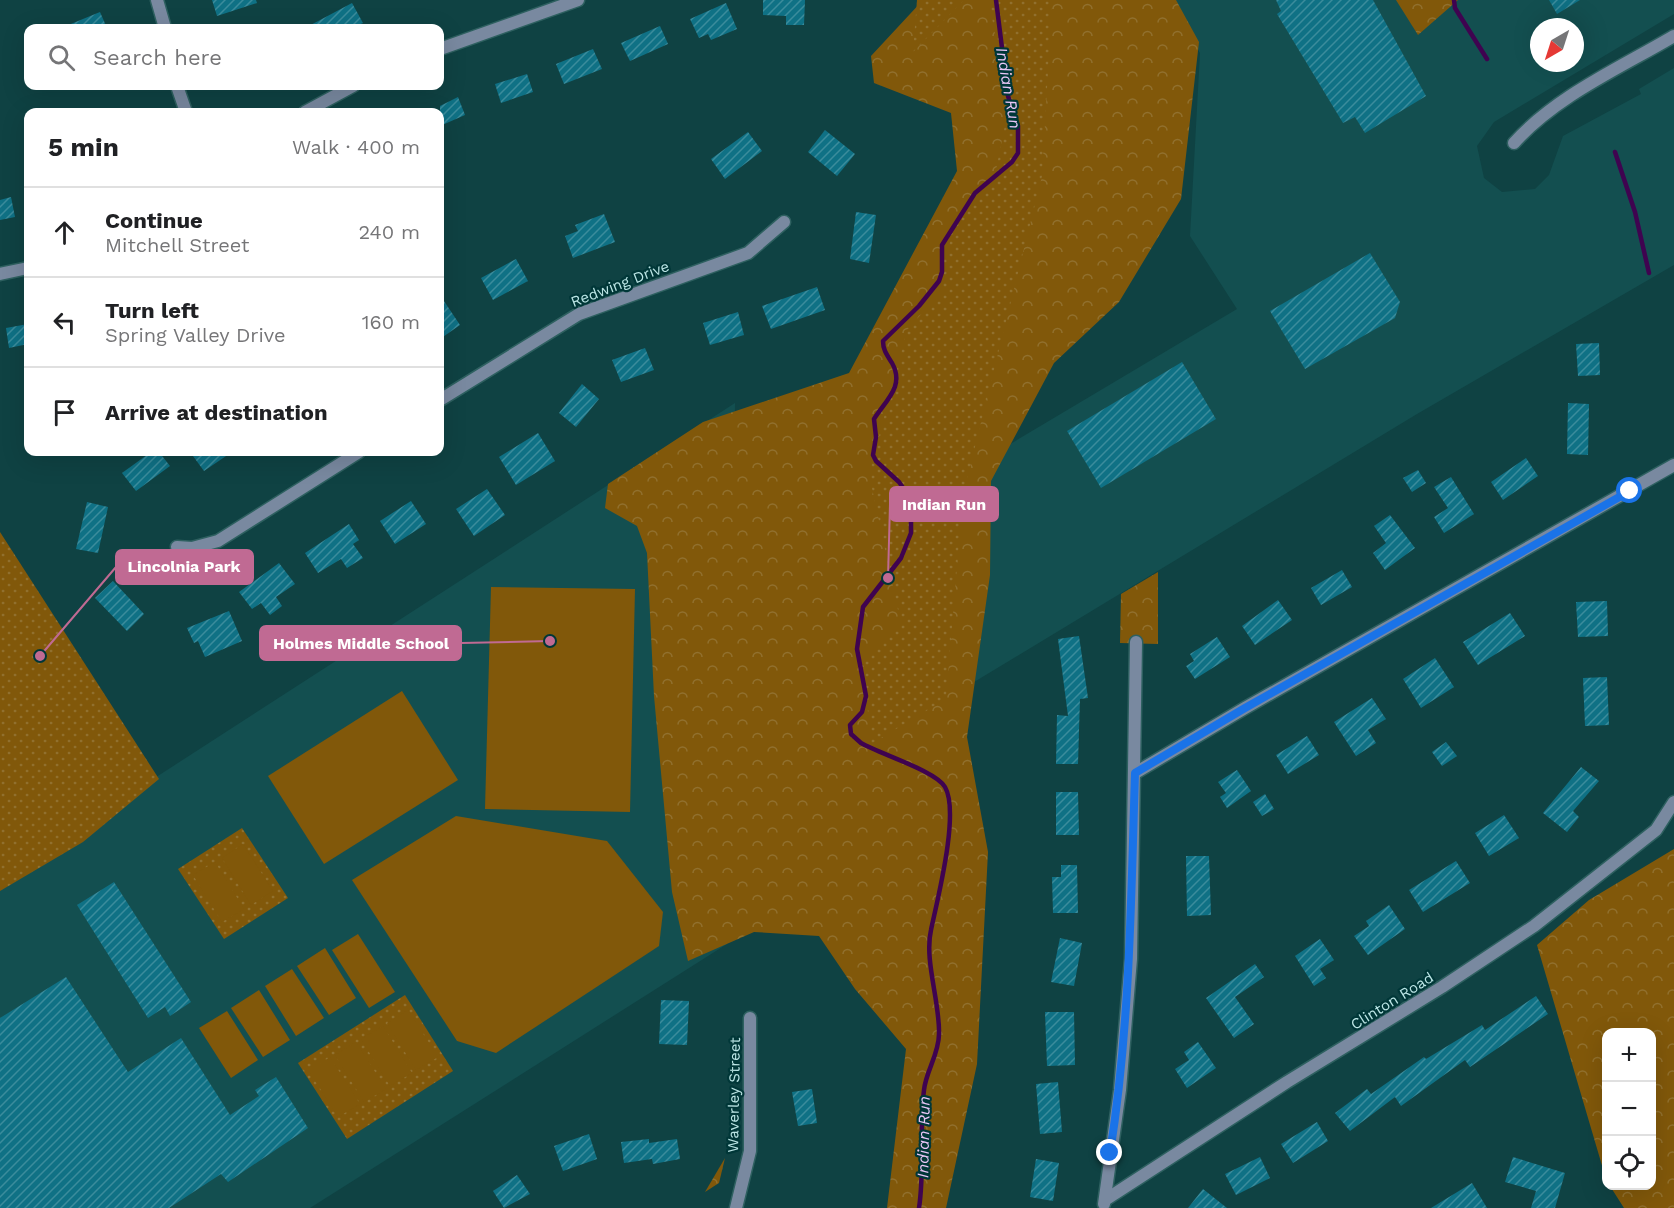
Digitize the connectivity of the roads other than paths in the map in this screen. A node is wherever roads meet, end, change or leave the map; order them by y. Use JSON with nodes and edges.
{"nodes":[{"id":1,"x":157,"y":0,"type":"edge"},
{"id":2,"x":578,"y":0,"type":"edge"},
{"id":3,"x":164,"y":24,"type":"edge"},
{"id":4,"x":1674,"y":36,"type":"edge"},
{"id":5,"x":444,"y":48,"type":"edge"},
{"id":6,"x":178,"y":90,"type":"edge"},
{"id":7,"x":346,"y":90,"type":"edge"},
{"id":8,"x":185,"y":108,"type":"edge"},
{"id":9,"x":313,"y":108,"type":"edge"},
{"id":10,"x":1514,"y":143,"type":"dead end"},
{"id":11,"x":784,"y":222,"type":"dead end"},
{"id":12,"x":24,"y":269,"type":"edge"},
{"id":13,"x":0,"y":274,"type":"edge"},
{"id":14,"x":444,"y":398,"type":"edge"},
{"id":15,"x":353,"y":456,"type":"edge"},
{"id":16,"x":1674,"y":465,"type":"edge"},
{"id":17,"x":177,"y":547,"type":"dead end"},
{"id":18,"x":1136,"y":642,"type":"dead end"},
{"id":19,"x":1135,"y":773,"type":"junction"},
{"id":20,"x":1674,"y":802,"type":"edge"},
{"id":21,"x":750,"y":1018,"type":"dead end"},
{"id":22,"x":1104,"y":1204,"type":"edge"},
{"id":23,"x":736,"y":1208,"type":"edge"}],
"edges":[{"from":1,"to":3,"type":"street"},
{"from":2,"to":5,"type":"street"},
{"from":4,"to":10,"type":"street"},
{"from":6,"to":8,"type":"street"},
{"from":7,"to":9,"type":"street"},
{"from":11,"to":14,"type":"street","name":"Redwing Drive"},
{"from":12,"to":13,"type":"street"},
{"from":15,"to":17,"type":"street"},
{"from":16,"to":19,"type":"street"},
{"from":18,"to":19,"type":"street"},
{"from":19,"to":22,"type":"street"},
{"from":20,"to":22,"type":"street","name":"Clinton Road"},
{"from":21,"to":23,"type":"street","name":"Waverley Street"}]}
